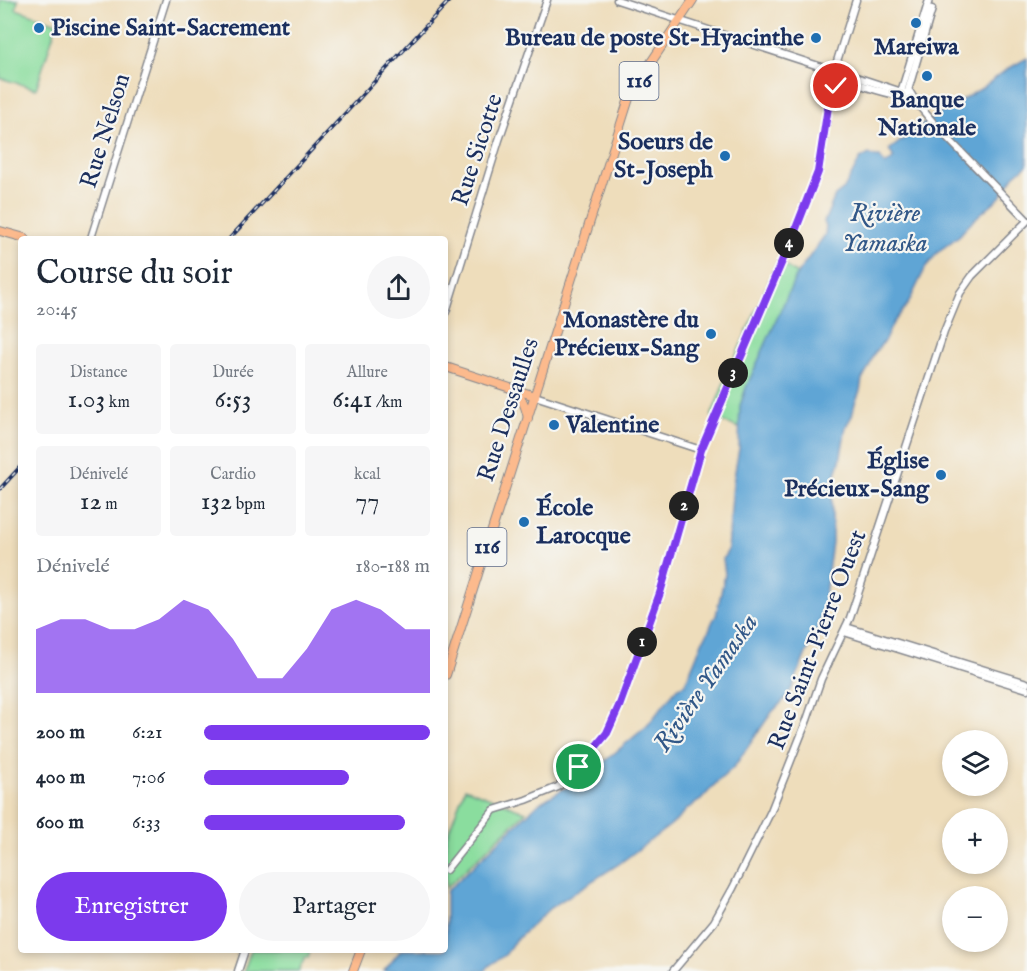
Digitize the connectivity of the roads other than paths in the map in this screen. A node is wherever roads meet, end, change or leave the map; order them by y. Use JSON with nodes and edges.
{"nodes":[{"id":1,"x":166,"y":0,"type":"edge"},
{"id":2,"x":547,"y":0,"type":"edge"},
{"id":3,"x":617,"y":0,"type":"edge"},
{"id":4,"x":693,"y":0,"type":"edge"},
{"id":5,"x":856,"y":0,"type":"edge"},
{"id":6,"x":929,"y":0,"type":"edge"},
{"id":7,"x":929,"y":9,"type":"junction"},
{"id":8,"x":679,"y":20,"type":"junction"},
{"id":9,"x":834,"y":71,"type":"junction"},
{"id":10,"x":850,"y":80,"type":"junction"},
{"id":11,"x":907,"y":93,"type":"junction"},
{"id":12,"x":830,"y":94,"type":"junction"},
{"id":13,"x":1027,"y":220,"type":"edge"},
{"id":14,"x":0,"y":231,"type":"edge"},
{"id":15,"x":18,"y":236,"type":"edge"},
{"id":16,"x":92,"y":236,"type":"edge"},
{"id":17,"x":448,"y":306,"type":"edge"},
{"id":18,"x":448,"y":368,"type":"edge"},
{"id":19,"x":542,"y":375,"type":"junction"},
{"id":20,"x":512,"y":389,"type":"junction"},
{"id":21,"x":535,"y":396,"type":"junction"},
{"id":22,"x":528,"y":418,"type":"junction"},
{"id":23,"x":701,"y":450,"type":"junction"},
{"id":24,"x":845,"y":630,"type":"junction"},
{"id":25,"x":448,"y":669,"type":"edge"},
{"id":26,"x":1027,"y":683,"type":"edge"},
{"id":27,"x":1027,"y":689,"type":"edge"},
{"id":28,"x":448,"y":868,"type":"edge"},
{"id":29,"x":244,"y":953,"type":"edge"},
{"id":30,"x":360,"y":953,"type":"edge"},
{"id":31,"x":238,"y":971,"type":"edge"},
{"id":32,"x":353,"y":971,"type":"edge"},
{"id":33,"x":673,"y":971,"type":"edge"}],
"edges":[{"from":1,"to":16,"type":"street","name":"Rue Nelson"},
{"from":2,"to":17,"type":"street","name":"Rue Sicotte"},
{"from":3,"to":8,"type":"street"},
{"from":4,"to":8,"type":"main road","name":"Rue Dessaulles","number":"116"},
{"from":5,"to":9,"type":"street"},
{"from":6,"to":7,"type":"street"},
{"from":7,"to":11,"type":"street"},
{"from":7,"to":11,"type":"street"},
{"from":8,"to":9,"type":"street"},
{"from":8,"to":19,"type":"main road","name":"Rue Dessaulles","number":"116"},
{"from":9,"to":10,"type":"street"},
{"from":9,"to":11,"type":"street"},
{"from":9,"to":12,"type":"street"},
{"from":10,"to":11,"type":"street"},
{"from":10,"to":12,"type":"street"},
{"from":11,"to":13,"type":"street"},
{"from":12,"to":23,"type":"street"},
{"from":13,"to":24,"type":"street","name":"Rue Saint-Pierre Ouest"},
{"from":14,"to":15,"type":"main road"},
{"from":18,"to":20,"type":"main road"},
{"from":19,"to":20,"type":"main road"},
{"from":19,"to":21,"type":"main road","name":"Rue Dessaulles","number":"116"},
{"from":20,"to":21,"type":"main road"},
{"from":20,"to":22,"type":"main road"},
{"from":21,"to":22,"type":"main road","name":"Rue Dessaulles","number":"116"},
{"from":21,"to":23,"type":"street"},
{"from":22,"to":25,"type":"main road","name":"Rue Dessaulles","number":"116"},
{"from":23,"to":28,"type":"street"},
{"from":24,"to":26,"type":"street"},
{"from":24,"to":27,"type":"street"},
{"from":24,"to":33,"type":"street","name":"Rue Saint-Pierre Ouest"},
{"from":29,"to":31,"type":"street"},
{"from":30,"to":32,"type":"main road"}]}
